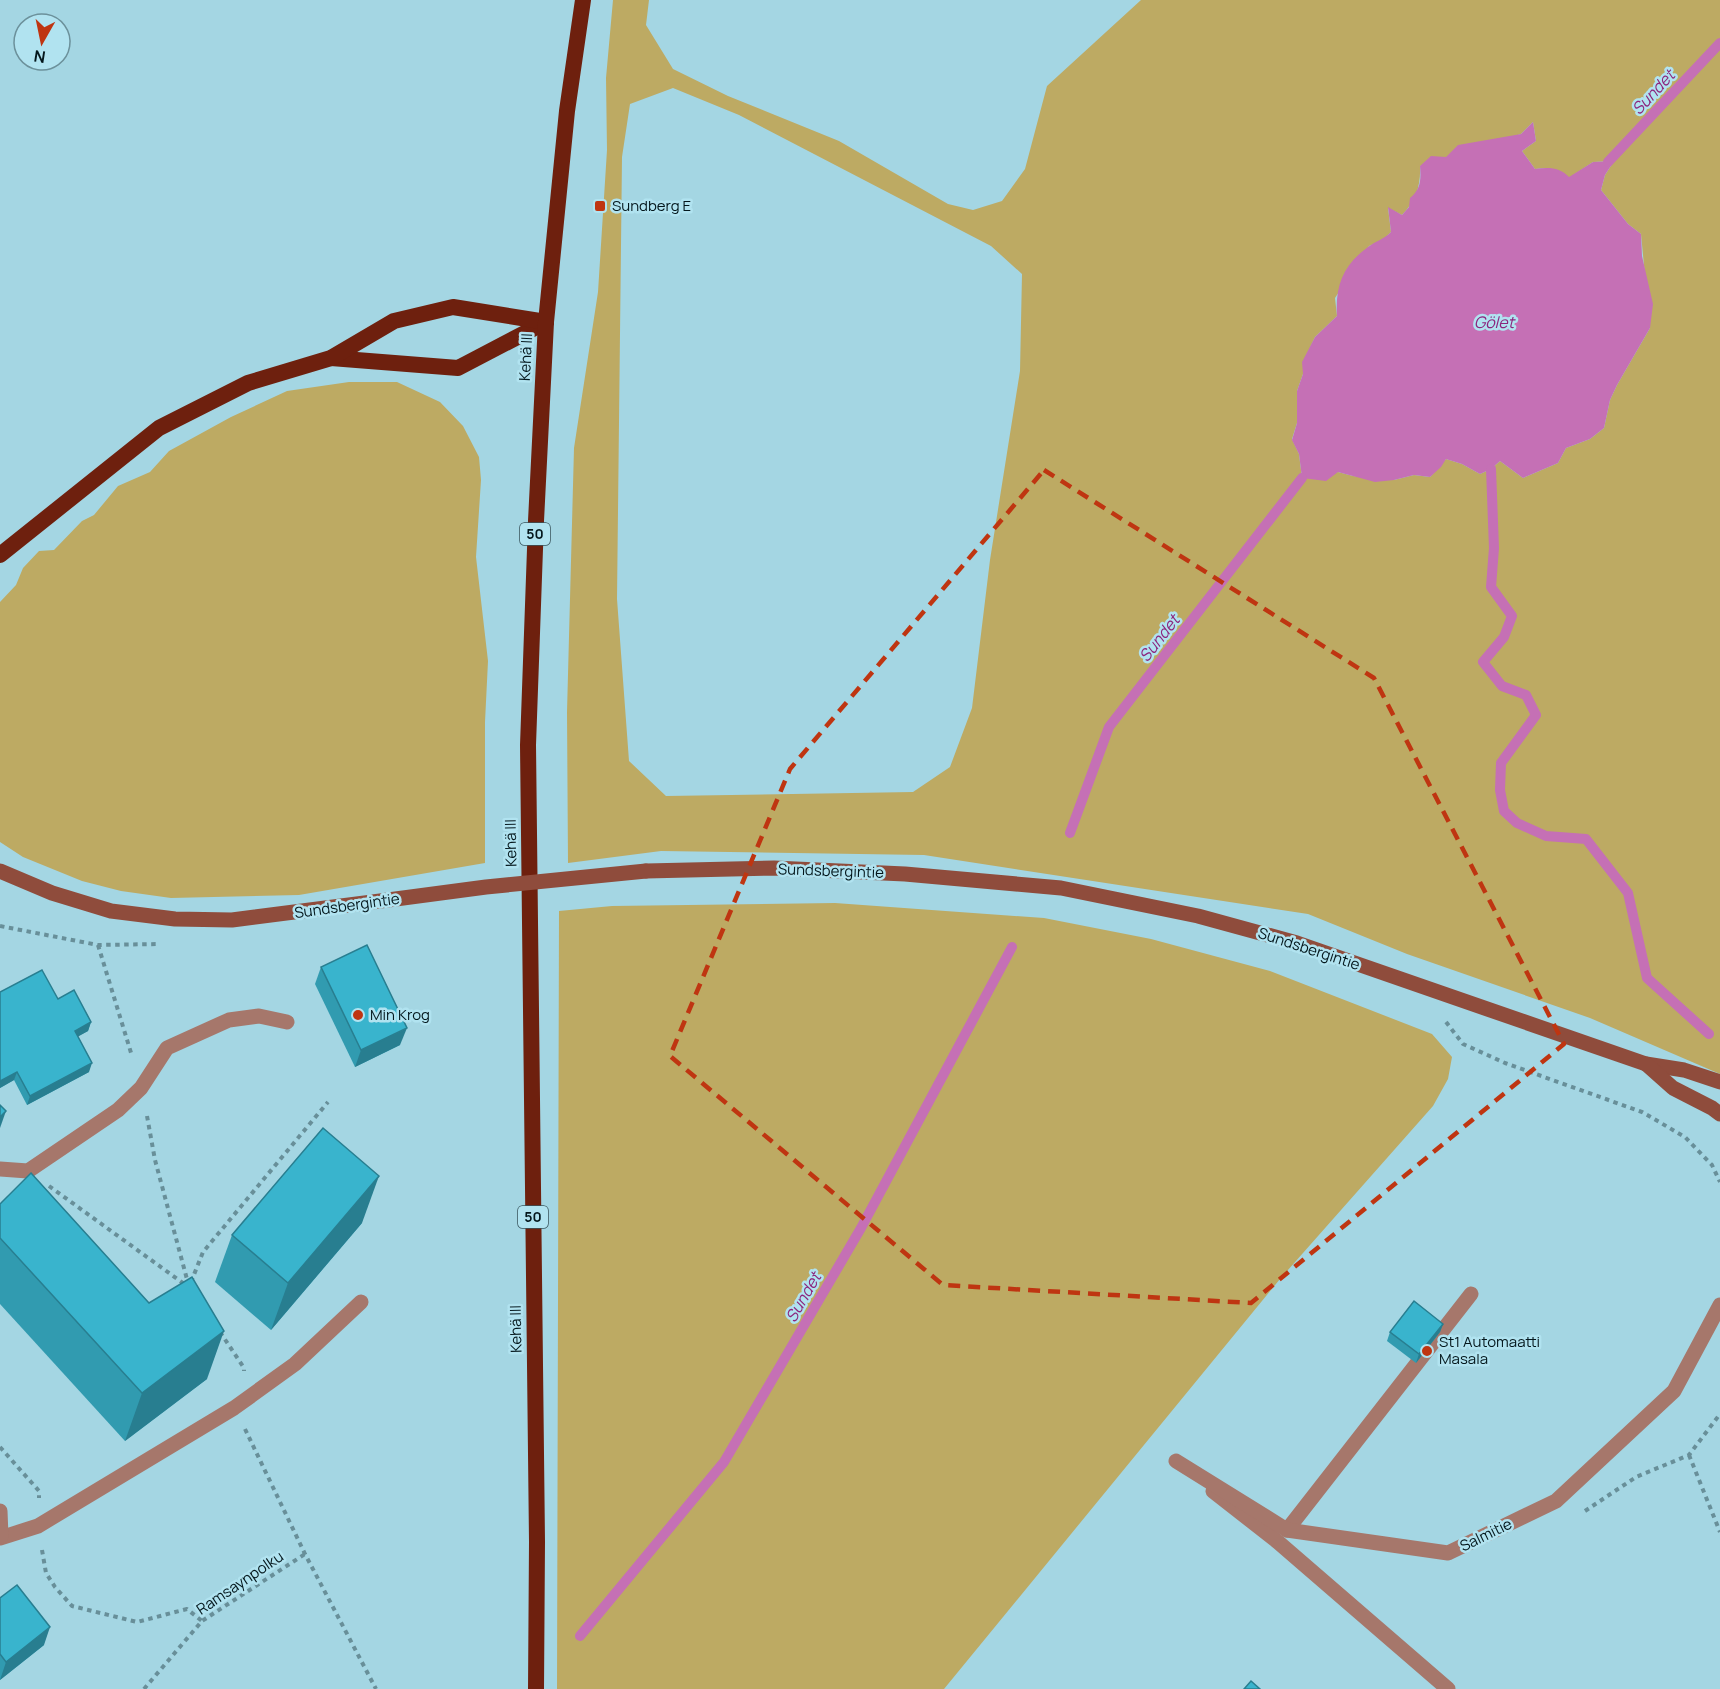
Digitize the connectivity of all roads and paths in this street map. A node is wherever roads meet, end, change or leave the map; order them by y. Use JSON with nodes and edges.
{"nodes":[{"id":1,"x":583,"y":0,"type":"edge"},
{"id":2,"x":546,"y":322,"type":"junction"},
{"id":3,"x":331,"y":358,"type":"junction"},
{"id":4,"x":0,"y":555,"type":"edge"},
{"id":5,"x":0,"y":871,"type":"edge"},
{"id":6,"x":0,"y":926,"type":"edge"},
{"id":7,"x":1440,"y":1013,"type":"dead end"},
{"id":8,"x":287,"y":1022,"type":"dead end"},
{"id":9,"x":1646,"y":1064,"type":"junction"},
{"id":10,"x":1720,"y":1082,"type":"edge"},
{"id":11,"x":141,"y":1088,"type":"junction"},
{"id":12,"x":327,"y":1102,"type":"dead end"},
{"id":13,"x":1720,"y":1114,"type":"edge"},
{"id":14,"x":0,"y":1168,"type":"edge"},
{"id":15,"x":28,"y":1171,"type":"junction"},
{"id":16,"x":1720,"y":1182,"type":"edge"},
{"id":17,"x":189,"y":1287,"type":"junction"},
{"id":18,"x":1472,"y":1294,"type":"dead end"},
{"id":19,"x":361,"y":1302,"type":"dead end"},
{"id":20,"x":1720,"y":1305,"type":"edge"},
{"id":21,"x":214,"y":1324,"type":"edge"},
{"id":22,"x":234,"y":1408,"type":"junction"},
{"id":23,"x":0,"y":1447,"type":"edge"},
{"id":24,"x":1689,"y":1455,"type":"dead end"},
{"id":25,"x":0,"y":1511,"type":"edge"},
{"id":26,"x":38,"y":1526,"type":"junction"},
{"id":27,"x":1287,"y":1530,"type":"junction"},
{"id":28,"x":1720,"y":1532,"type":"edge"},
{"id":29,"x":1,"y":1537,"type":"edge"},
{"id":30,"x":306,"y":1554,"type":"junction"},
{"id":31,"x":202,"y":1621,"type":"junction"},
{"id":32,"x":144,"y":1689,"type":"edge"},
{"id":33,"x":376,"y":1689,"type":"edge"},
{"id":34,"x":536,"y":1689,"type":"edge"},
{"id":35,"x":1448,"y":1689,"type":"edge"}],
"edges":[{"from":1,"to":2,"type":"highway","name":"Kehä III","number":"50"},
{"from":2,"to":3,"type":"highway"},
{"from":2,"to":3,"type":"highway"},
{"from":2,"to":34,"type":"highway","name":"Kehä III","number":"50"},
{"from":3,"to":4,"type":"highway"},
{"from":5,"to":9,"type":"main road","name":"Sundsbergintie","bridge":true},
{"from":6,"to":11,"type":"path"},
{"from":7,"to":16,"type":"path"},
{"from":8,"to":11,"type":"street"},
{"from":9,"to":10,"type":"main road","name":"Sundsbergintie"},
{"from":9,"to":13,"type":"main road","name":"Sundsbergintie"},
{"from":11,"to":15,"type":"street"},
{"from":11,"to":17,"type":"path"},
{"from":12,"to":17,"type":"path"},
{"from":14,"to":15,"type":"street"},
{"from":15,"to":17,"type":"path"},
{"from":18,"to":27,"type":"street"},
{"from":19,"to":22,"type":"street"},
{"from":20,"to":27,"type":"street","name":"Salmitie"},
{"from":21,"to":22,"type":"path"},
{"from":22,"to":26,"type":"street"},
{"from":22,"to":30,"type":"path"},
{"from":23,"to":26,"type":"path"},
{"from":24,"to":28,"type":"path"},
{"from":25,"to":29,"type":"street"},
{"from":26,"to":29,"type":"street"},
{"from":26,"to":31,"type":"path"},
{"from":27,"to":35,"type":"street","name":"Salmitie"},
{"from":30,"to":31,"type":"path","name":"Ramsaynpolku"},
{"from":30,"to":33,"type":"path"},
{"from":31,"to":32,"type":"path","name":"Ramsaynpolku"}]}
